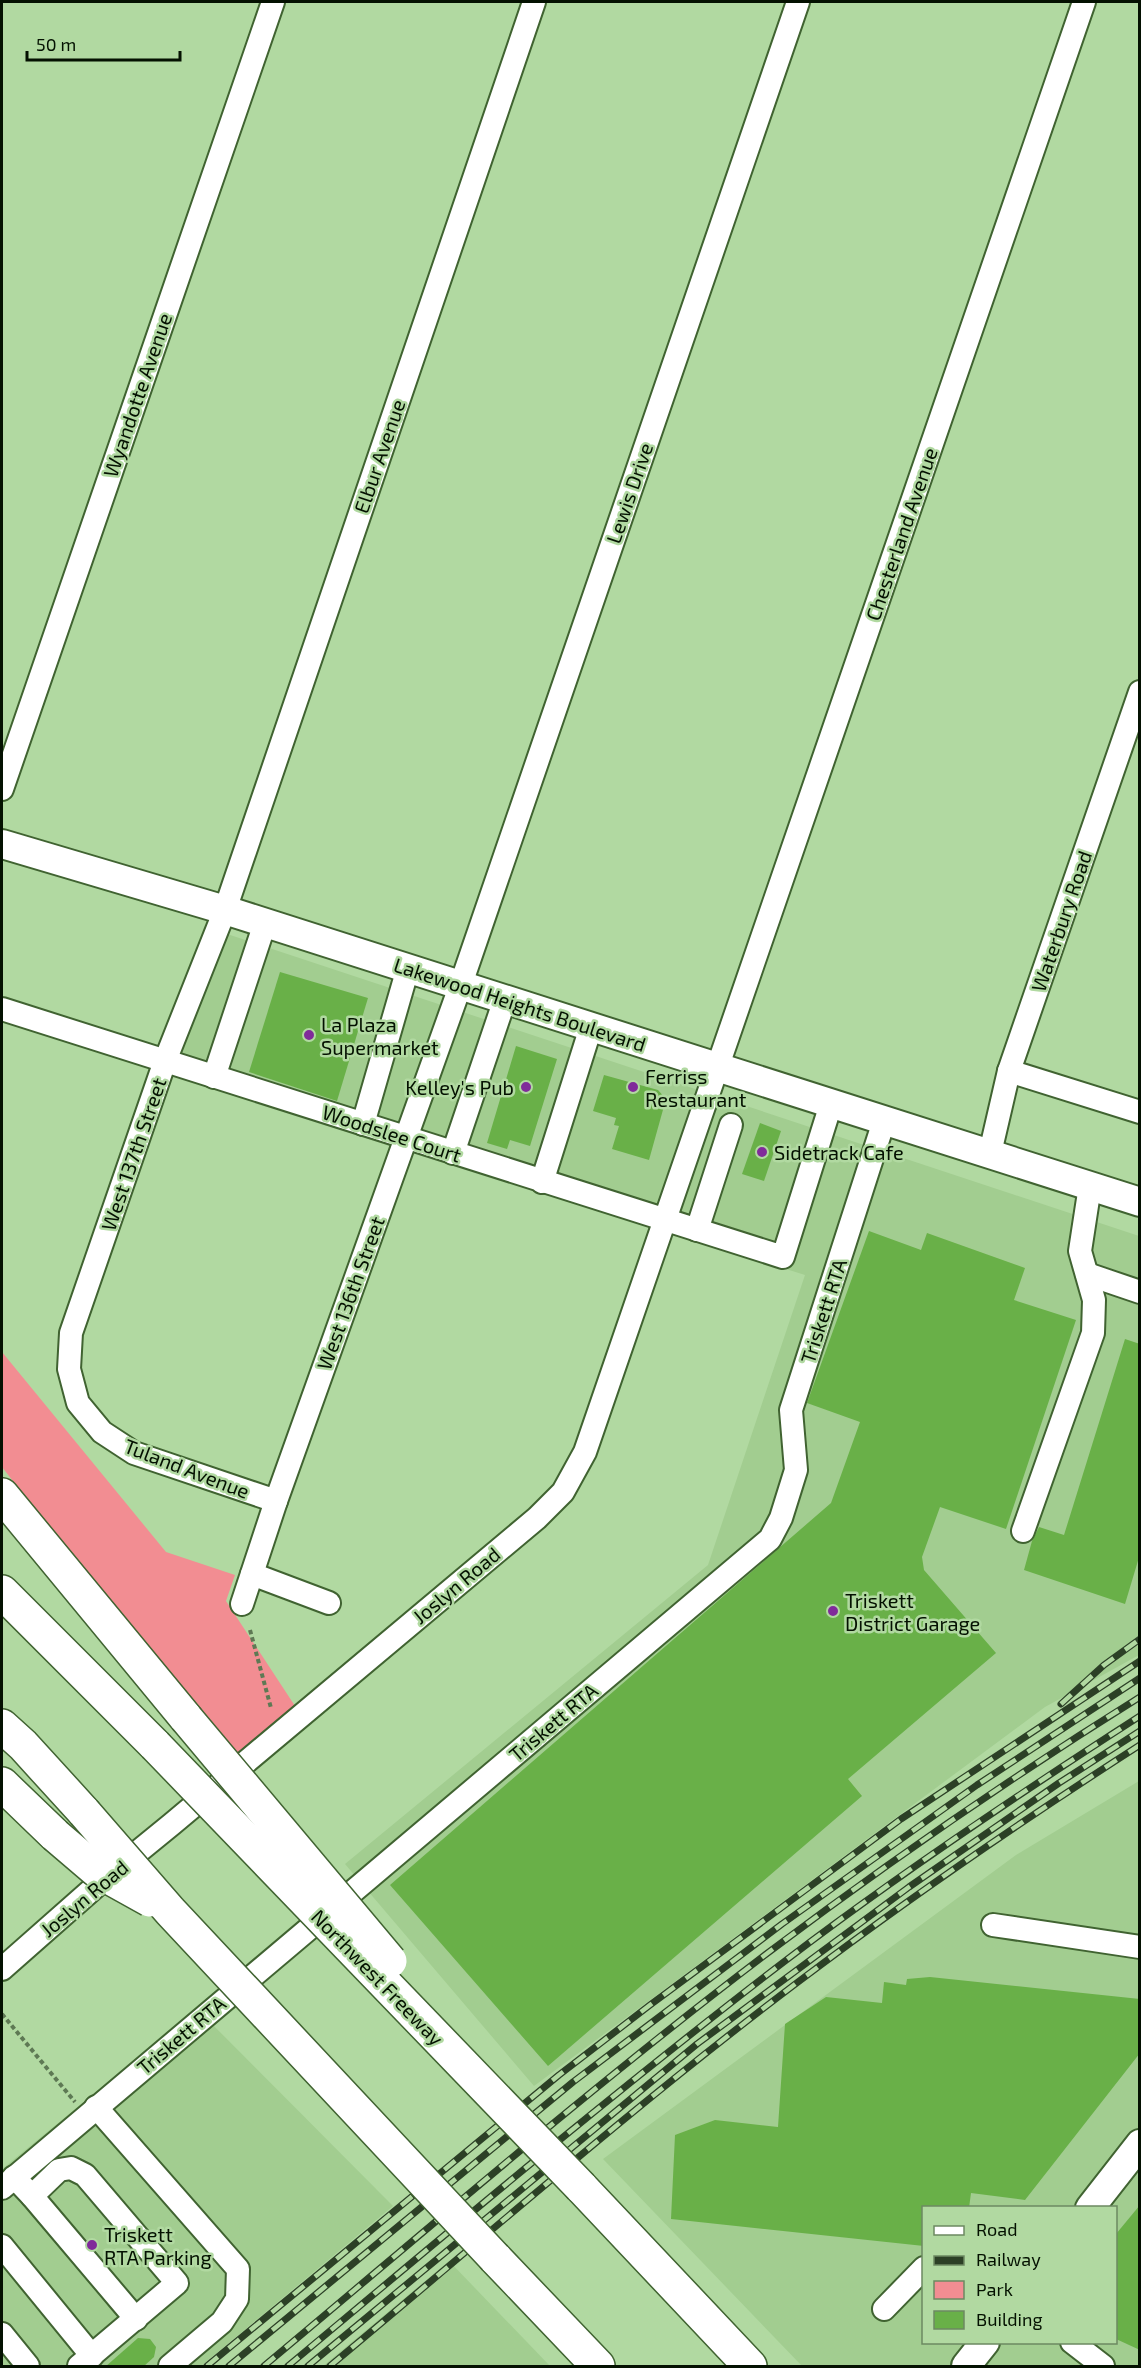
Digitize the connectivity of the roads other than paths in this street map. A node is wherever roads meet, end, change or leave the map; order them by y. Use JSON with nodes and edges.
{"nodes":[{"id":1,"x":273,"y":2,"type":"edge"},
{"id":2,"x":534,"y":2,"type":"edge"},
{"id":3,"x":798,"y":2,"type":"edge"},
{"id":4,"x":1084,"y":2,"type":"edge"},
{"id":5,"x":1140,"y":692,"type":"edge"},
{"id":6,"x":2,"y":789,"type":"edge"},
{"id":7,"x":2,"y":844,"type":"edge"},
{"id":8,"x":225,"y":910,"type":"junction"},
{"id":9,"x":265,"y":923,"type":"junction"},
{"id":10,"x":408,"y":968,"type":"junction"},
{"id":11,"x":461,"y":984,"type":"junction"},
{"id":12,"x":505,"y":999,"type":"junction"},
{"id":13,"x":2,"y":1009,"type":"edge"},
{"id":14,"x":591,"y":1027,"type":"junction"},
{"id":15,"x":165,"y":1061,"type":"junction"},
{"id":16,"x":717,"y":1066,"type":"junction"},
{"id":17,"x":1009,"y":1071,"type":"junction"},
{"id":18,"x":214,"y":1077,"type":"junction"},
{"id":19,"x":831,"y":1104,"type":"junction"},
{"id":20,"x":1140,"y":1113,"type":"edge"},
{"id":21,"x":884,"y":1121,"type":"junction"},
{"id":22,"x":363,"y":1124,"type":"junction"},
{"id":23,"x":730,"y":1125,"type":"dead end"},
{"id":24,"x":406,"y":1138,"type":"junction"},
{"id":25,"x":453,"y":1153,"type":"junction"},
{"id":26,"x":990,"y":1153,"type":"junction"},
{"id":27,"x":542,"y":1182,"type":"junction"},
{"id":28,"x":1090,"y":1186,"type":"junction"},
{"id":29,"x":1140,"y":1202,"type":"edge"},
{"id":30,"x":664,"y":1220,"type":"junction"},
{"id":31,"x":697,"y":1230,"type":"junction"},
{"id":32,"x":1087,"y":1274,"type":"junction"},
{"id":33,"x":1140,"y":1292,"type":"edge"},
{"id":34,"x":78,"y":1403,"type":"joint"},
{"id":35,"x":2,"y":1495,"type":"edge"},
{"id":36,"x":276,"y":1501,"type":"junction"},
{"id":37,"x":1023,"y":1531,"type":"dead end"},
{"id":38,"x":252,"y":1574,"type":"junction"},
{"id":39,"x":2,"y":1592,"type":"edge"},
{"id":40,"x":329,"y":1603,"type":"dead end"},
{"id":41,"x":242,"y":1604,"type":"dead end"},
{"id":42,"x":2,"y":1726,"type":"edge"},
{"id":43,"x":2,"y":1784,"type":"edge"},
{"id":44,"x":170,"y":1911,"type":"junction"},
{"id":45,"x":993,"y":1925,"type":"dead end"},
{"id":46,"x":1140,"y":1947,"type":"edge"},
{"id":47,"x":2,"y":1969,"type":"edge"},
{"id":48,"x":91,"y":2111,"type":"junction"},
{"id":49,"x":1140,"y":2144,"type":"edge"},
{"id":50,"x":8,"y":2182,"type":"edge"},
{"id":51,"x":581,"y":2187,"type":"junction"},
{"id":52,"x":32,"y":2196,"type":"junction"},
{"id":53,"x":1092,"y":2206,"type":"edge"},
{"id":54,"x":2,"y":2246,"type":"edge"},
{"id":55,"x":922,"y":2270,"type":"edge"},
{"id":56,"x":884,"y":2310,"type":"dead end"},
{"id":57,"x":136,"y":2319,"type":"junction"},
{"id":58,"x":2,"y":2334,"type":"edge"},
{"id":59,"x":985,"y":2344,"type":"edge"},
{"id":60,"x":1073,"y":2344,"type":"edge"},
{"id":61,"x":86,"y":2361,"type":"edge"},
{"id":62,"x":28,"y":2367,"type":"edge"},
{"id":63,"x":170,"y":2367,"type":"edge"},
{"id":64,"x":598,"y":2367,"type":"edge"},
{"id":65,"x":750,"y":2367,"type":"edge"},
{"id":66,"x":966,"y":2367,"type":"edge"},
{"id":67,"x":1103,"y":2367,"type":"edge"}],
"edges":[{"from":1,"to":6,"type":"street","name":"Wyandotte Avenue"},
{"from":2,"to":8,"type":"street","name":"Elbur Avenue"},
{"from":3,"to":11,"type":"street","name":"Lewis Drive"},
{"from":4,"to":16,"type":"street","name":"Chesterland Avenue"},
{"from":5,"to":17,"type":"street","name":"Waterbury Road"},
{"from":7,"to":8,"type":"main road","name":"Lakewood Heights Boulevard"},
{"from":8,"to":9,"type":"main road","name":"Lakewood Heights Boulevard"},
{"from":8,"to":15,"type":"street","name":"West 137th Street"},
{"from":9,"to":10,"type":"main road","name":"Lakewood Heights Boulevard"},
{"from":9,"to":18,"type":"street"},
{"from":10,"to":11,"type":"main road","name":"Lakewood Heights Boulevard"},
{"from":10,"to":22,"type":"street"},
{"from":11,"to":12,"type":"main road","name":"Lakewood Heights Boulevard"},
{"from":11,"to":24,"type":"street","name":"West 136th Street"},
{"from":12,"to":14,"type":"main road","name":"Lakewood Heights Boulevard"},
{"from":12,"to":25,"type":"street"},
{"from":13,"to":15,"type":"street","name":"Woodslee Court"},
{"from":14,"to":16,"type":"main road","name":"Lakewood Heights Boulevard"},
{"from":14,"to":27,"type":"street"},
{"from":15,"to":18,"type":"street","name":"Woodslee Court"},
{"from":15,"to":34,"type":"street","name":"West 137th Street"},
{"from":16,"to":19,"type":"main road","name":"Lakewood Heights Boulevard"},
{"from":16,"to":30,"type":"street","name":"Joslyn Road"},
{"from":17,"to":20,"type":"street"},
{"from":17,"to":26,"type":"street","name":"Waterbury Road"},
{"from":18,"to":22,"type":"street","name":"Woodslee Court"},
{"from":19,"to":21,"type":"main road","name":"Lakewood Heights Boulevard"},
{"from":19,"to":31,"type":"street","name":"Woodslee Court"},
{"from":21,"to":26,"type":"main road","name":"Lakewood Heights Boulevard"},
{"from":21,"to":48,"type":"street","name":"Triskett RTA"},
{"from":22,"to":24,"type":"street","name":"Woodslee Court"},
{"from":23,"to":31,"type":"street"},
{"from":24,"to":25,"type":"street","name":"Woodslee Court"},
{"from":24,"to":36,"type":"street","name":"West 136th Street"},
{"from":25,"to":27,"type":"street","name":"Woodslee Court"},
{"from":26,"to":28,"type":"main road","name":"Lakewood Heights Boulevard"},
{"from":27,"to":30,"type":"street","name":"Woodslee Court"},
{"from":28,"to":29,"type":"main road","name":"Lakewood Heights Boulevard"},
{"from":28,"to":32,"type":"street"},
{"from":30,"to":31,"type":"street","name":"Woodslee Court"},
{"from":30,"to":47,"type":"street","name":"Joslyn Road"},
{"from":32,"to":33,"type":"street"},
{"from":32,"to":37,"type":"street"},
{"from":34,"to":36,"type":"street","name":"Tuland Avenue"},
{"from":35,"to":51,"type":"highway","bridge":true},
{"from":36,"to":38,"type":"street","name":"West 136th Street"},
{"from":38,"to":40,"type":"street"},
{"from":38,"to":41,"type":"street","name":"West 136th Street"},
{"from":39,"to":51,"type":"highway","name":"Northwest Freeway","bridge":true},
{"from":42,"to":44,"type":"highway","bridge":true},
{"from":43,"to":44,"type":"highway","bridge":true},
{"from":44,"to":64,"type":"highway","bridge":true},
{"from":45,"to":46,"type":"street"},
{"from":48,"to":50,"type":"street","name":"Triskett RTA"},
{"from":48,"to":63,"type":"street"},
{"from":49,"to":53,"type":"main road"},
{"from":50,"to":52,"type":"street"},
{"from":51,"to":65,"type":"highway","name":"Northwest Freeway"},
{"from":52,"to":57,"type":"street"},
{"from":52,"to":57,"type":"street"},
{"from":54,"to":61,"type":"street"},
{"from":55,"to":56,"type":"street"},
{"from":57,"to":61,"type":"street"},
{"from":58,"to":62,"type":"street"},
{"from":59,"to":66,"type":"main road"},
{"from":60,"to":67,"type":"street"}]}
